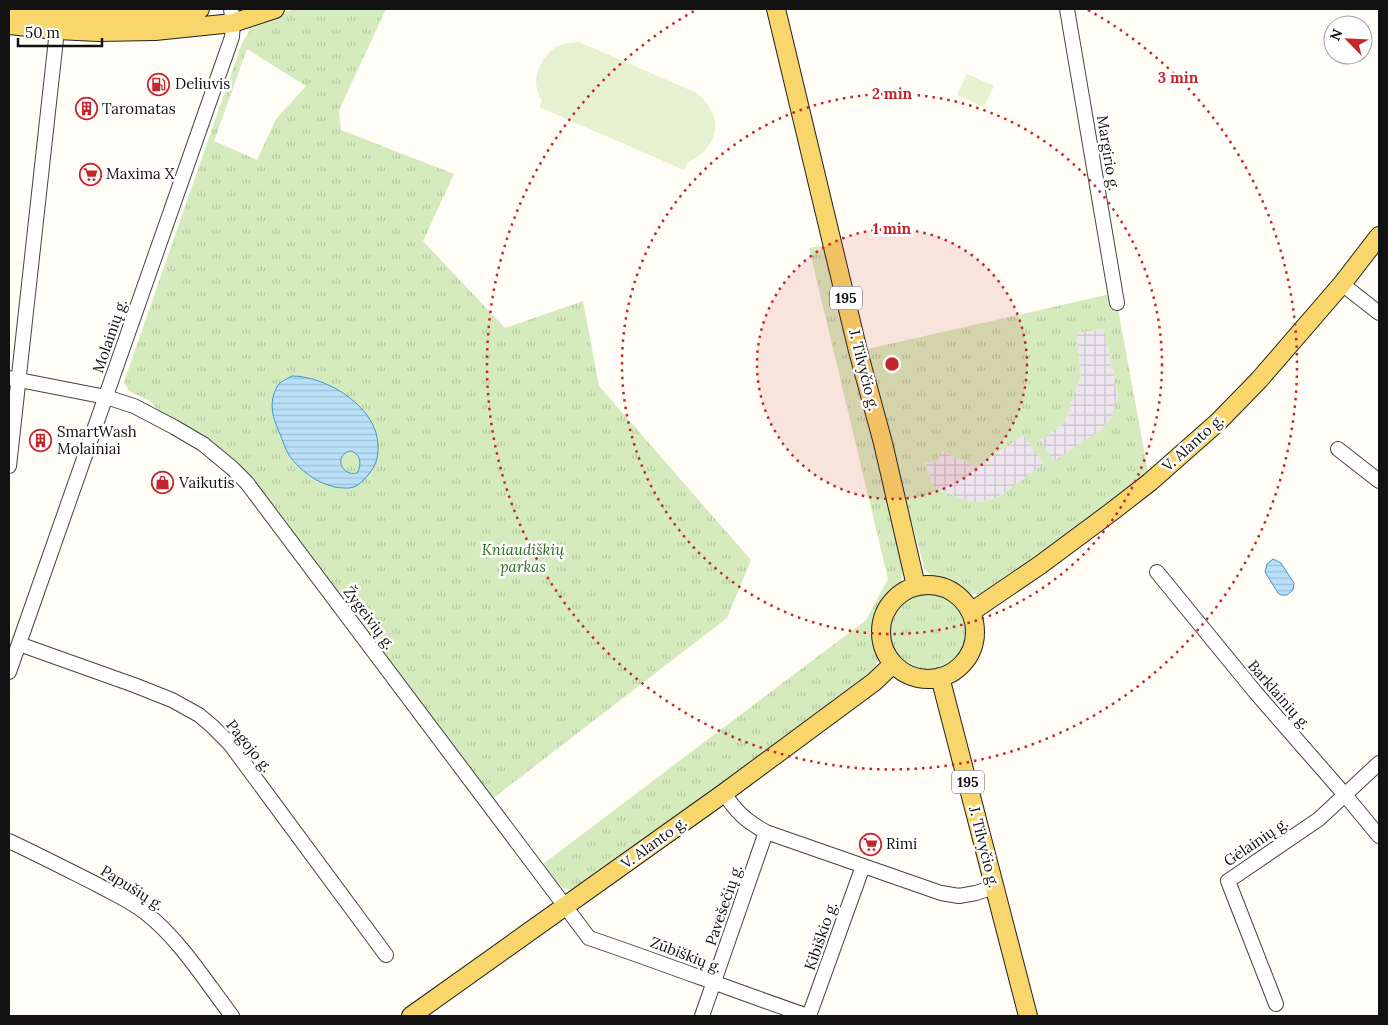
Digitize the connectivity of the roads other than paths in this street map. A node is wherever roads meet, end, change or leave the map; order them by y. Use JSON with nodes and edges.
{"nodes":[{"id":1,"x":9,"y":9,"type":"edge"},
{"id":2,"x":200,"y":9,"type":"edge"},
{"id":3,"x":275,"y":9,"type":"edge"},
{"id":4,"x":776,"y":9,"type":"edge"},
{"id":5,"x":1067,"y":9,"type":"edge"},
{"id":6,"x":232,"y":16,"type":"edge"},
{"id":7,"x":58,"y":18,"type":"edge"},
{"id":8,"x":9,"y":24,"type":"edge"},
{"id":9,"x":1379,"y":236,"type":"edge"},
{"id":10,"x":1342,"y":284,"type":"junction"},
{"id":11,"x":1117,"y":303,"type":"dead end"},
{"id":12,"x":1379,"y":313,"type":"edge"},
{"id":13,"x":14,"y":379,"type":"edge"},
{"id":14,"x":106,"y":397,"type":"junction"},
{"id":15,"x":1338,"y":449,"type":"dead end"},
{"id":16,"x":9,"y":466,"type":"edge"},
{"id":17,"x":1379,"y":481,"type":"edge"},
{"id":18,"x":1157,"y":572,"type":"dead end"},
{"id":19,"x":916,"y":586,"type":"junction"},
{"id":20,"x":971,"y":612,"type":"junction"},
{"id":21,"x":19,"y":644,"type":"junction"},
{"id":22,"x":893,"y":664,"type":"junction"},
{"id":23,"x":9,"y":672,"type":"edge"},
{"id":24,"x":940,"y":677,"type":"junction"},
{"id":25,"x":1379,"y":763,"type":"edge"},
{"id":26,"x":724,"y":793,"type":"junction"},
{"id":27,"x":1345,"y":795,"type":"junction"},
{"id":28,"x":766,"y":832,"type":"junction"},
{"id":29,"x":1379,"y":836,"type":"edge"},
{"id":30,"x":9,"y":841,"type":"edge"},
{"id":31,"x":863,"y":866,"type":"junction"},
{"id":32,"x":994,"y":888,"type":"junction"},
{"id":33,"x":565,"y":906,"type":"junction"},
{"id":34,"x":386,"y":955,"type":"dead end"},
{"id":35,"x":714,"y":983,"type":"junction"},
{"id":36,"x":1276,"y":1004,"type":"dead end"},
{"id":37,"x":232,"y":1016,"type":"edge"},
{"id":38,"x":410,"y":1016,"type":"edge"},
{"id":39,"x":702,"y":1016,"type":"edge"},
{"id":40,"x":809,"y":1016,"type":"edge"},
{"id":41,"x":1028,"y":1016,"type":"edge"}],
"edges":[{"from":1,"to":7,"type":"main road"},
{"from":2,"to":7,"type":"main road"},
{"from":3,"to":6,"type":"main road"},
{"from":4,"to":19,"type":"main road","name":"J. Tilvyčio g.","number":"195"},
{"from":5,"to":11,"type":"street","name":"Margirio g."},
{"from":6,"to":7,"type":"main road"},
{"from":6,"to":14,"type":"street","name":"Molainių g."},
{"from":7,"to":8,"type":"main road"},
{"from":7,"to":13,"type":"street"},
{"from":9,"to":10,"type":"main road","name":"V. Alanto g."},
{"from":10,"to":12,"type":"street"},
{"from":10,"to":20,"type":"main road","name":"V. Alanto g."},
{"from":13,"to":14,"type":"street","name":"Žygeivių g."},
{"from":13,"to":16,"type":"street"},
{"from":14,"to":21,"type":"street","name":"Molainių g."},
{"from":14,"to":33,"type":"street","name":"Žygeivių g."},
{"from":15,"to":17,"type":"street"},
{"from":18,"to":27,"type":"street","name":"Barklainių g."},
{"from":19,"to":20,"type":"main road"},
{"from":19,"to":22,"type":"main road"},
{"from":20,"to":24,"type":"main road"},
{"from":21,"to":23,"type":"street","name":"Molainių g."},
{"from":21,"to":34,"type":"street","name":"Pagojo g."},
{"from":22,"to":24,"type":"main road"},
{"from":22,"to":26,"type":"main road","name":"V. Alanto g."},
{"from":24,"to":32,"type":"main road","name":"J. Tilvyčio g.","number":"195"},
{"from":25,"to":27,"type":"street","name":"Gėlainių g."},
{"from":26,"to":28,"type":"street"},
{"from":26,"to":33,"type":"main road","name":"V. Alanto g."},
{"from":27,"to":29,"type":"street","name":"Barklainių g."},
{"from":27,"to":36,"type":"street","name":"Gėlainių g."},
{"from":28,"to":31,"type":"street"},
{"from":28,"to":35,"type":"street","name":"Pavešečių g."},
{"from":30,"to":37,"type":"street","name":"Papušių g."},
{"from":31,"to":32,"type":"street"},
{"from":31,"to":40,"type":"street","name":"Kibiškio g."},
{"from":32,"to":41,"type":"main road","name":"J. Tilvyčio g.","number":"195"},
{"from":33,"to":35,"type":"street","name":"Zūbiškių g."},
{"from":33,"to":38,"type":"main road","name":"V. Alanto g."},
{"from":35,"to":39,"type":"street","name":"Pavešečių g."},
{"from":35,"to":40,"type":"street","name":"Zūbiškių g."}]}
